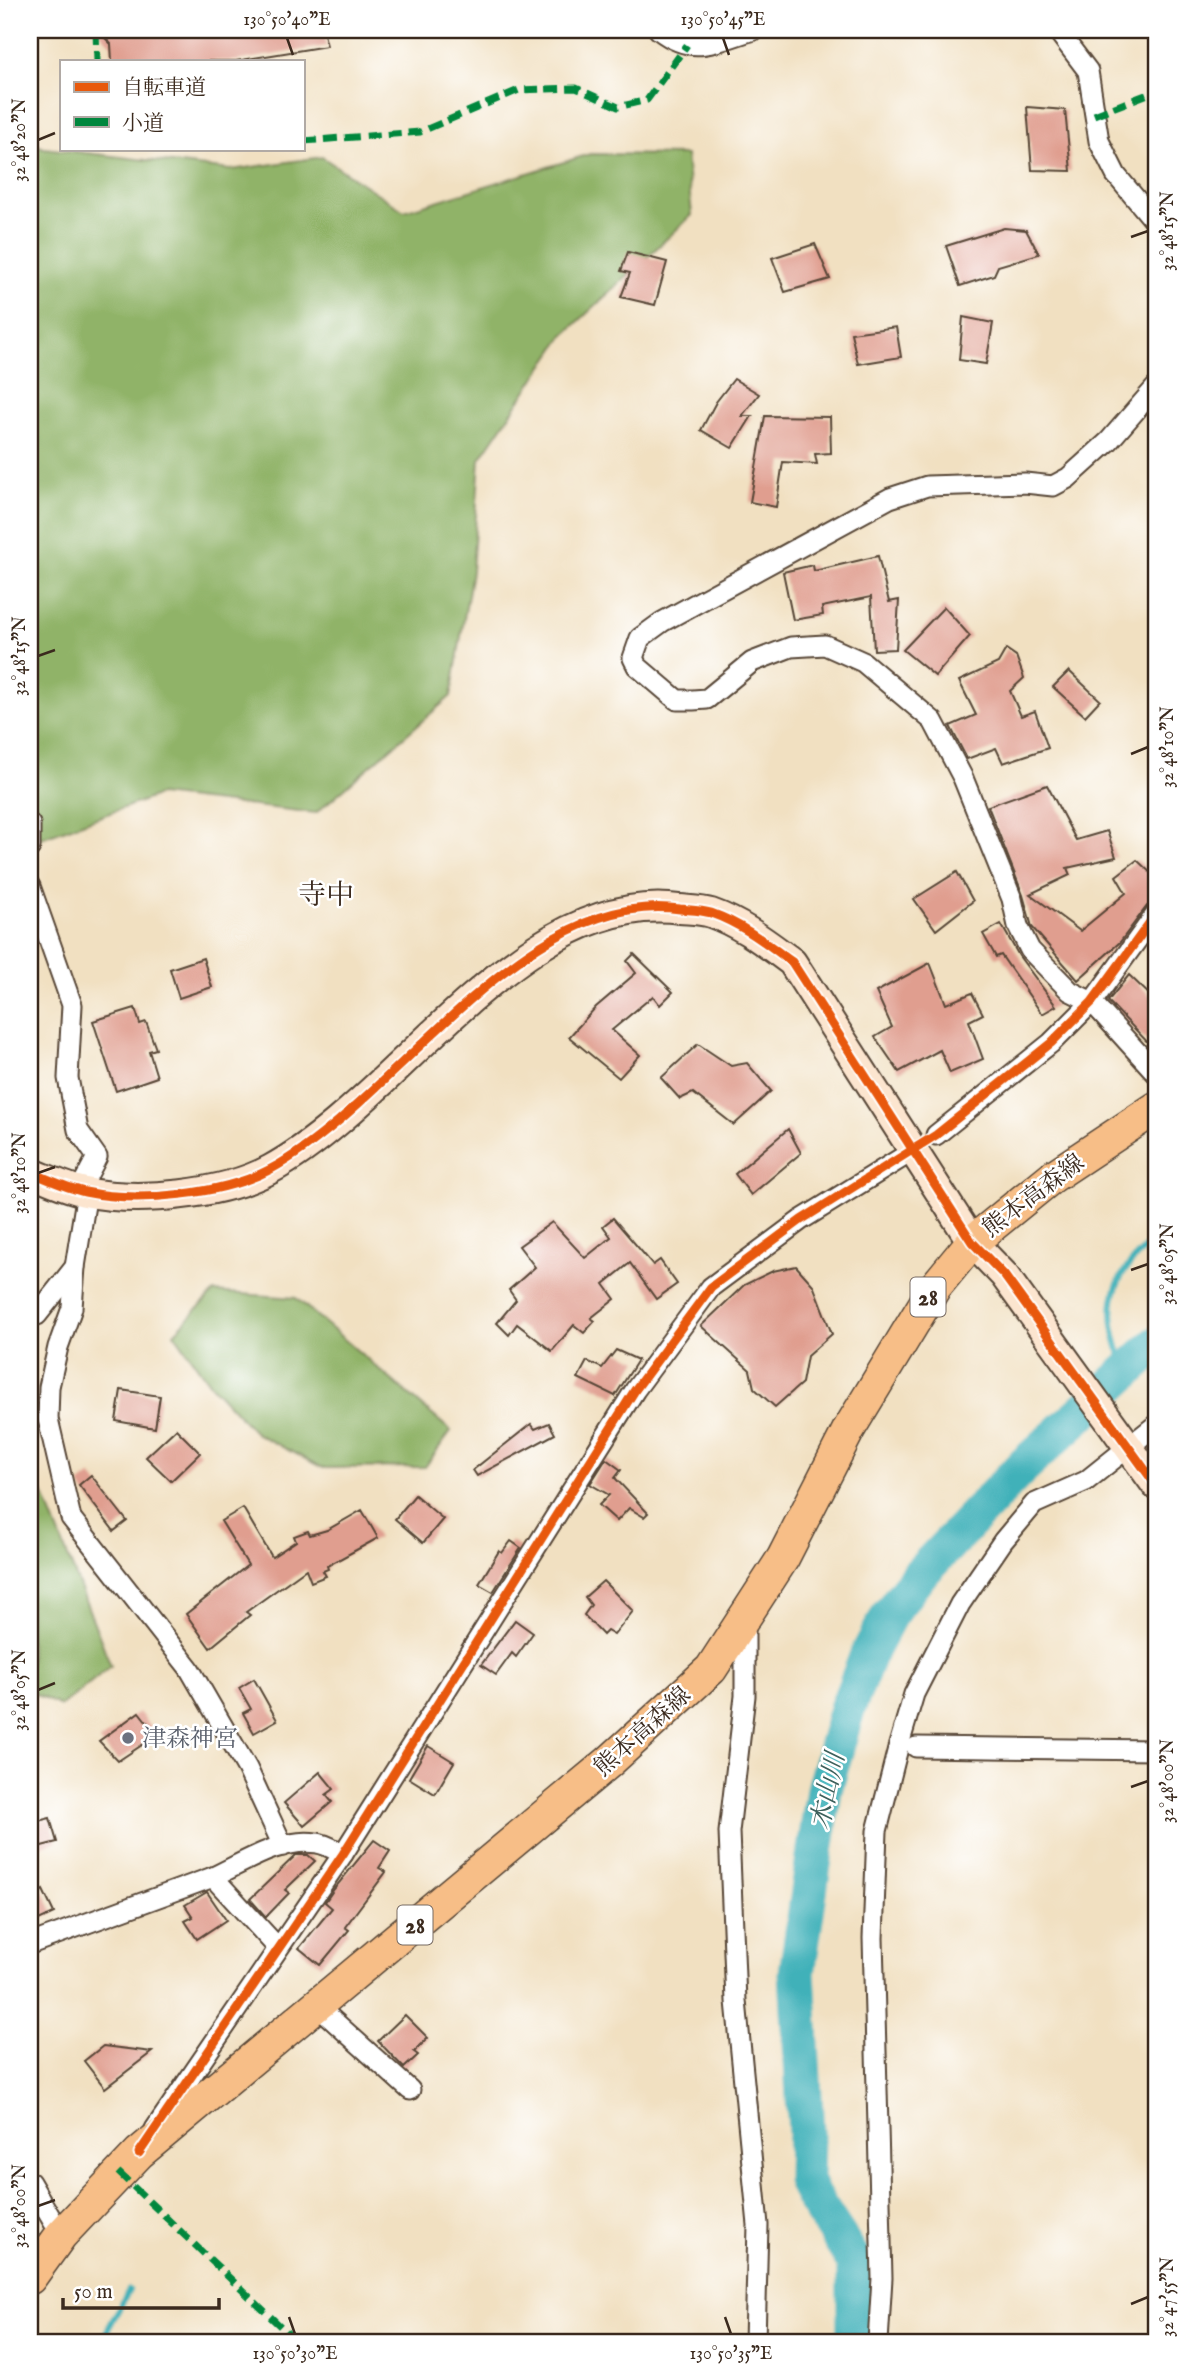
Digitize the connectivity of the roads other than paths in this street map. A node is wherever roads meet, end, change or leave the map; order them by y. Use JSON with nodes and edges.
{"nodes":[{"id":1,"x":659,"y":30,"type":"edge"},
{"id":2,"x":754,"y":30,"type":"edge"},
{"id":3,"x":1057,"y":30,"type":"edge"},
{"id":4,"x":1156,"y":223,"type":"edge"},
{"id":5,"x":1156,"y":387,"type":"edge"},
{"id":6,"x":30,"y":824,"type":"edge"},
{"id":7,"x":30,"y":847,"type":"edge"},
{"id":8,"x":30,"y":886,"type":"edge"},
{"id":9,"x":1156,"y":914,"type":"edge"},
{"id":10,"x":1092,"y":1002,"type":"junction"},
{"id":11,"x":1156,"y":1073,"type":"edge"},
{"id":12,"x":1156,"y":1108,"type":"edge"},
{"id":13,"x":936,"y":1135,"type":"dead end"},
{"id":14,"x":903,"y":1157,"type":"dead end"},
{"id":15,"x":30,"y":1172,"type":"edge"},
{"id":16,"x":88,"y":1192,"type":"junction"},
{"id":17,"x":972,"y":1242,"type":"junction"},
{"id":18,"x":75,"y":1267,"type":"junction"},
{"id":19,"x":30,"y":1317,"type":"edge"},
{"id":20,"x":1156,"y":1425,"type":"edge"},
{"id":21,"x":1123,"y":1441,"type":"junction"},
{"id":22,"x":1156,"y":1485,"type":"edge"},
{"id":23,"x":745,"y":1618,"type":"junction"},
{"id":24,"x":916,"y":1747,"type":"dead end"},
{"id":25,"x":1156,"y":1750,"type":"edge"},
{"id":26,"x":283,"y":1846,"type":"junction"},
{"id":27,"x":343,"y":1854,"type":"junction"},
{"id":28,"x":213,"y":1877,"type":"junction"},
{"id":29,"x":30,"y":1944,"type":"edge"},
{"id":30,"x":278,"y":1948,"type":"junction"},
{"id":31,"x":316,"y":2005,"type":"junction"},
{"id":32,"x":410,"y":2090,"type":"dead end"},
{"id":33,"x":139,"y":2153,"type":"junction"},
{"id":34,"x":30,"y":2182,"type":"edge"},
{"id":35,"x":61,"y":2235,"type":"junction"},
{"id":36,"x":30,"y":2278,"type":"edge"},
{"id":37,"x":755,"y":2342,"type":"edge"},
{"id":38,"x":878,"y":2342,"type":"edge"}],
"edges":[{"from":1,"to":2,"type":"street"},
{"from":3,"to":4,"type":"street"},
{"from":5,"to":10,"type":"street"},
{"from":6,"to":7,"type":"street"},
{"from":8,"to":16,"type":"street"},
{"from":9,"to":10,"type":"street"},
{"from":10,"to":11,"type":"street"},
{"from":10,"to":13,"type":"street"},
{"from":12,"to":17,"type":"main road","name":"熊本高森線","number":"28"},
{"from":14,"to":27,"type":"street"},
{"from":15,"to":16,"type":"street"},
{"from":16,"to":17,"type":"street"},
{"from":16,"to":18,"type":"street"},
{"from":17,"to":21,"type":"street"},
{"from":17,"to":23,"type":"main road","name":"熊本高森線","number":"28"},
{"from":18,"to":19,"type":"street"},
{"from":18,"to":26,"type":"street"},
{"from":20,"to":21,"type":"street"},
{"from":21,"to":22,"type":"street"},
{"from":21,"to":38,"type":"street"},
{"from":23,"to":31,"type":"main road","name":"熊本高森線","number":"28"},
{"from":23,"to":37,"type":"street"},
{"from":24,"to":25,"type":"street"},
{"from":26,"to":27,"type":"street"},
{"from":26,"to":28,"type":"street"},
{"from":27,"to":30,"type":"street"},
{"from":28,"to":29,"type":"street"},
{"from":28,"to":30,"type":"street"},
{"from":30,"to":33,"type":"street"},
{"from":31,"to":32,"type":"street"},
{"from":31,"to":33,"type":"main road","name":"熊本高森線","number":"28"},
{"from":33,"to":35,"type":"main road","name":"熊本高森線","number":"28"},
{"from":34,"to":35,"type":"street"},
{"from":35,"to":36,"type":"main road","name":"熊本高森線","number":"28"}]}
